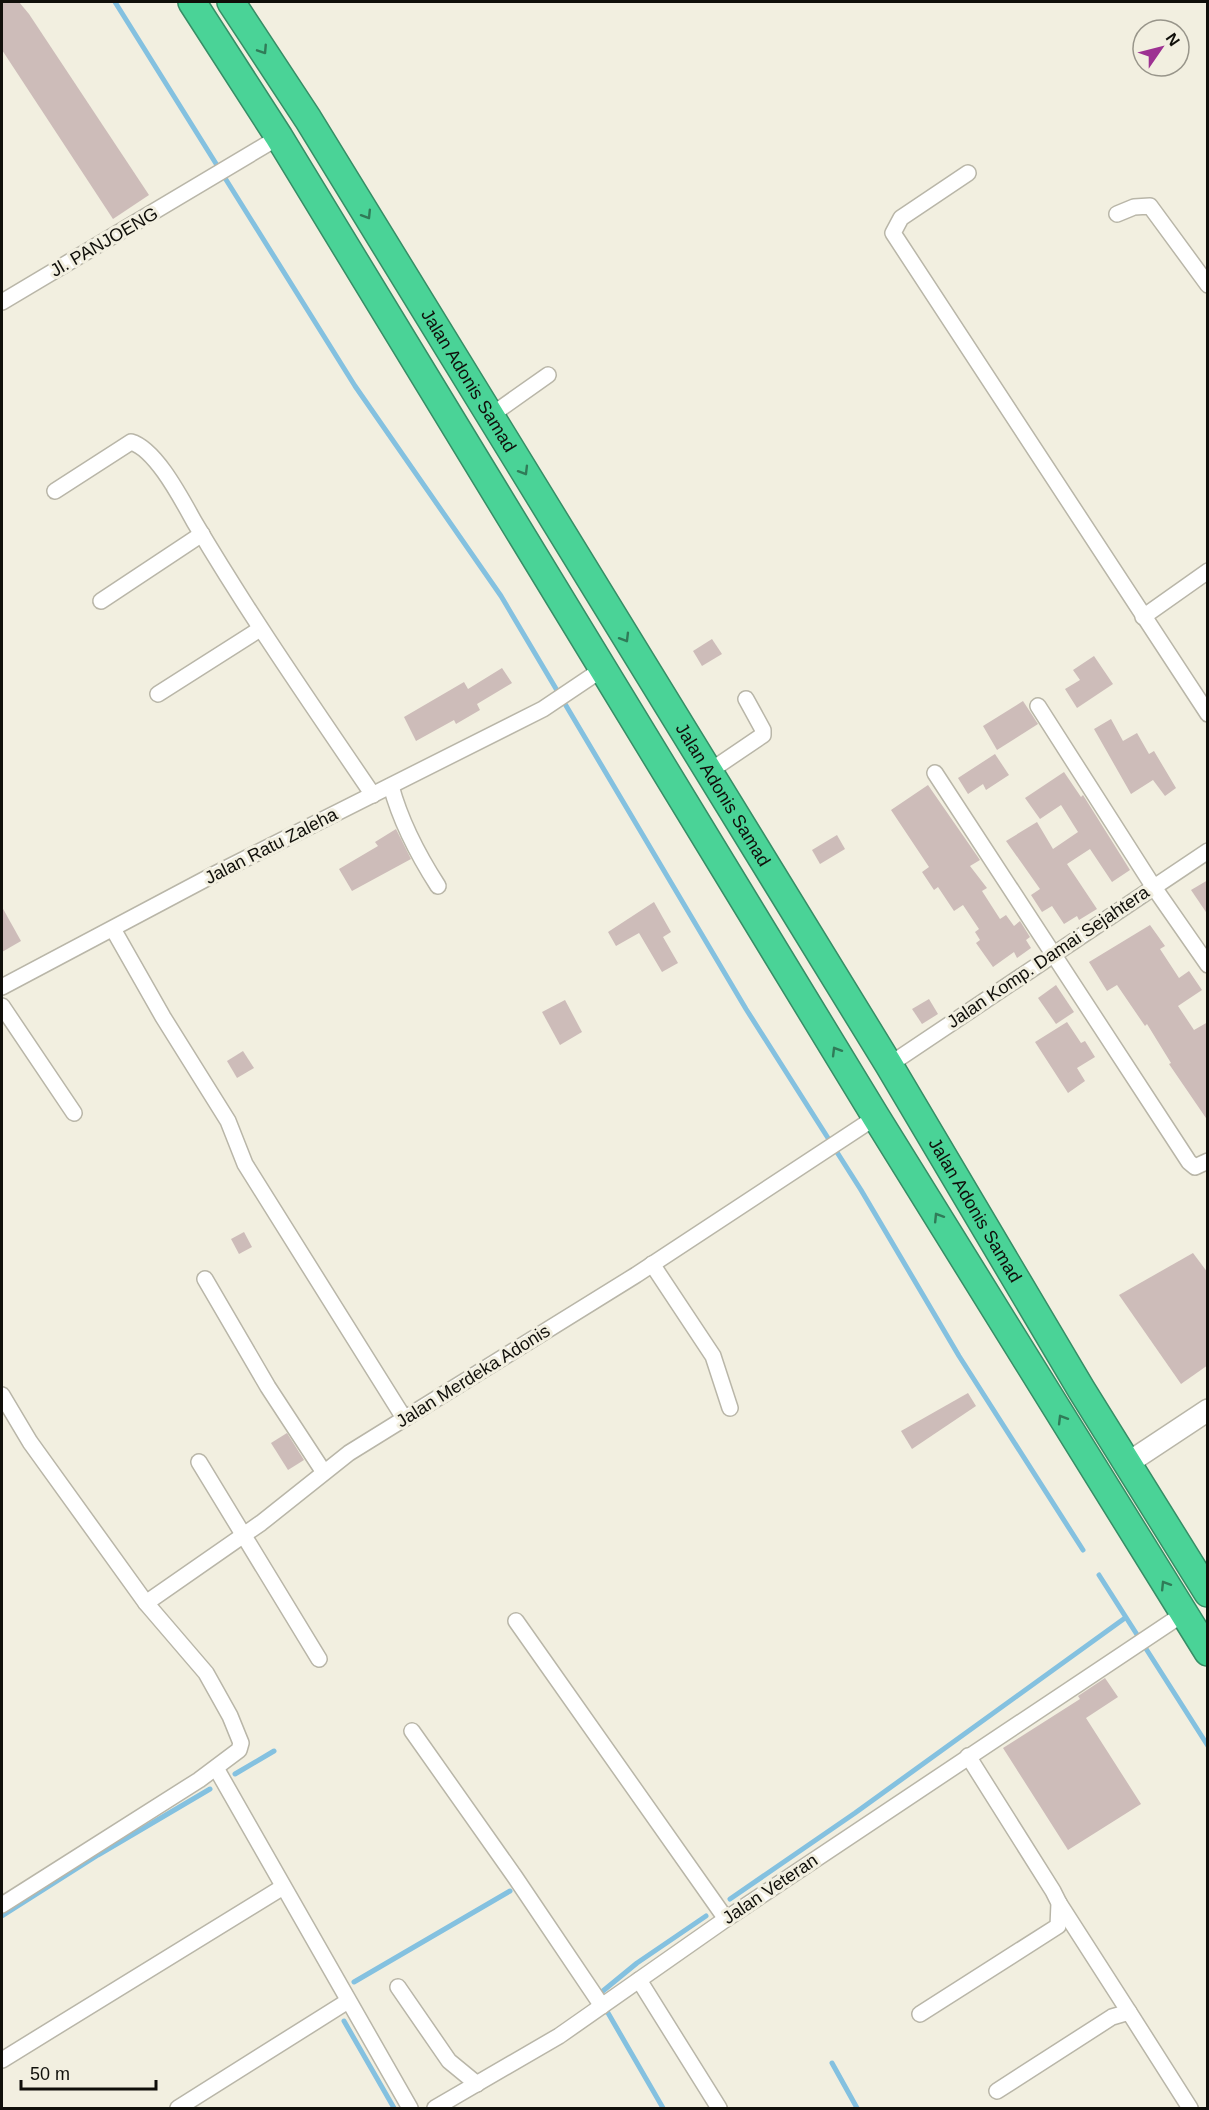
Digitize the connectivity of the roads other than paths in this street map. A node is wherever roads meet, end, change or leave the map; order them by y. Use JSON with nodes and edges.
{"nodes":[{"id":1,"x":192,"y":2,"type":"edge"},
{"id":2,"x":231,"y":2,"type":"edge"},
{"id":3,"x":308,"y":119,"type":"junction"},
{"id":4,"x":279,"y":137,"type":"junction"},
{"id":5,"x":968,"y":173,"type":"dead end"},
{"id":6,"x":1116,"y":214,"type":"dead end"},
{"id":7,"x":1208,"y":285,"type":"edge"},
{"id":8,"x":2,"y":302,"type":"edge"},
{"id":9,"x":548,"y":375,"type":"dead end"},
{"id":10,"x":490,"y":416,"type":"junction"},
{"id":11,"x":55,"y":491,"type":"dead end"},
{"id":12,"x":202,"y":534,"type":"junction"},
{"id":13,"x":1208,"y":571,"type":"edge"},
{"id":14,"x":101,"y":601,"type":"dead end"},
{"id":15,"x":1143,"y":617,"type":"junction"},
{"id":16,"x":261,"y":629,"type":"junction"},
{"id":17,"x":603,"y":668,"type":"junction"},
{"id":18,"x":158,"y":694,"type":"dead end"},
{"id":19,"x":746,"y":699,"type":"dead end"},
{"id":20,"x":1038,"y":706,"type":"dead end"},
{"id":21,"x":1208,"y":714,"type":"edge"},
{"id":22,"x":707,"y":773,"type":"junction"},
{"id":23,"x":935,"y":773,"type":"dead end"},
{"id":24,"x":391,"y":786,"type":"junction"},
{"id":25,"x":373,"y":795,"type":"junction"},
{"id":26,"x":1208,"y":851,"type":"edge"},
{"id":27,"x":438,"y":886,"type":"dead end"},
{"id":28,"x":1153,"y":886,"type":"junction"},
{"id":29,"x":113,"y":929,"type":"junction"},
{"id":30,"x":1052,"y":954,"type":"junction"},
{"id":31,"x":1208,"y":965,"type":"edge"},
{"id":32,"x":2,"y":987,"type":"edge"},
{"id":33,"x":2,"y":1006,"type":"edge"},
{"id":34,"x":889,"y":1065,"type":"junction"},
{"id":35,"x":74,"y":1113,"type":"dead end"},
{"id":36,"x":876,"y":1117,"type":"junction"},
{"id":37,"x":1208,"y":1161,"type":"edge"},
{"id":38,"x":983,"y":1225,"type":"junction"},
{"id":39,"x":954,"y":1244,"type":"junction"},
{"id":40,"x":652,"y":1264,"type":"junction"},
{"id":41,"x":205,"y":1279,"type":"dead end"},
{"id":42,"x":2,"y":1395,"type":"edge"},
{"id":43,"x":730,"y":1408,"type":"dead end"},
{"id":44,"x":1208,"y":1410,"type":"edge"},
{"id":45,"x":404,"y":1418,"type":"junction"},
{"id":46,"x":199,"y":1462,"type":"dead end"},
{"id":47,"x":1128,"y":1463,"type":"junction"},
{"id":48,"x":323,"y":1471,"type":"junction"},
{"id":49,"x":244,"y":1534,"type":"junction"},
{"id":50,"x":1208,"y":1593,"type":"edge"},
{"id":51,"x":146,"y":1603,"type":"junction"},
{"id":52,"x":1183,"y":1614,"type":"junction"},
{"id":53,"x":516,"y":1621,"type":"dead end"},
{"id":54,"x":1208,"y":1652,"type":"edge"},
{"id":55,"x":319,"y":1659,"type":"dead end"},
{"id":56,"x":412,"y":1731,"type":"dead end"},
{"id":57,"x":968,"y":1756,"type":"junction"},
{"id":58,"x":216,"y":1768,"type":"junction"},
{"id":59,"x":283,"y":1887,"type":"junction"},
{"id":60,"x":1059,"y":1903,"type":"junction"},
{"id":61,"x":2,"y":1905,"type":"edge"},
{"id":62,"x":726,"y":1919,"type":"junction"},
{"id":63,"x":639,"y":1980,"type":"junction"},
{"id":64,"x":398,"y":1987,"type":"dead end"},
{"id":65,"x":348,"y":2001,"type":"junction"},
{"id":66,"x":602,"y":2006,"type":"junction"},
{"id":67,"x":1129,"y":2012,"type":"junction"},
{"id":68,"x":920,"y":2014,"type":"dead end"},
{"id":69,"x":2,"y":2060,"type":"edge"},
{"id":70,"x":477,"y":2084,"type":"junction"},
{"id":71,"x":997,"y":2091,"type":"dead end"},
{"id":72,"x":178,"y":2109,"type":"edge"},
{"id":73,"x":410,"y":2109,"type":"edge"},
{"id":74,"x":435,"y":2109,"type":"edge"},
{"id":75,"x":719,"y":2109,"type":"edge"},
{"id":76,"x":1190,"y":2109,"type":"edge"}],
"edges":[{"from":1,"to":4,"type":"highway"},
{"from":2,"to":3,"type":"highway","name":"Jalan Adonis Samad","one_way":true},
{"from":3,"to":4,"type":"highway"},
{"from":3,"to":10,"type":"highway","name":"Jalan Adonis Samad","one_way":true},
{"from":4,"to":8,"type":"street","name":"Jl. PANJOENG"},
{"from":4,"to":17,"type":"highway"},
{"from":5,"to":15,"type":"street"},
{"from":6,"to":7,"type":"street"},
{"from":9,"to":10,"type":"street"},
{"from":10,"to":22,"type":"highway","name":"Jalan Adonis Samad","one_way":true},
{"from":11,"to":12,"type":"street"},
{"from":12,"to":14,"type":"street"},
{"from":12,"to":16,"type":"street"},
{"from":13,"to":15,"type":"street"},
{"from":15,"to":21,"type":"street"},
{"from":16,"to":18,"type":"street"},
{"from":16,"to":25,"type":"street"},
{"from":17,"to":24,"type":"street","name":"Jalan Ratu Zaleha"},
{"from":36,"to":17,"type":"highway","one_way":true},
{"from":19,"to":22,"type":"street"},
{"from":20,"to":28,"type":"street"},
{"from":22,"to":34,"type":"highway","name":"Jalan Adonis Samad"},
{"from":23,"to":30,"type":"street"},
{"from":24,"to":25,"type":"street","name":"Jalan Ratu Zaleha"},
{"from":24,"to":27,"type":"street"},
{"from":25,"to":29,"type":"street","name":"Jalan Ratu Zaleha"},
{"from":26,"to":28,"type":"street","name":"Jalan Komp. Damai Sejahtera"},
{"from":28,"to":30,"type":"street","name":"Jalan Komp. Damai Sejahtera"},
{"from":28,"to":31,"type":"street"},
{"from":29,"to":32,"type":"street","name":"Jalan Ratu Zaleha"},
{"from":29,"to":45,"type":"street"},
{"from":30,"to":34,"type":"street","name":"Jalan Komp. Damai Sejahtera"},
{"from":30,"to":37,"type":"street"},
{"from":33,"to":35,"type":"street"},
{"from":34,"to":38,"type":"highway","name":"Jalan Adonis Samad"},
{"from":39,"to":36,"type":"highway","one_way":true},
{"from":36,"to":40,"type":"street","name":"Jalan Merdeka Adonis"},
{"from":38,"to":39,"type":"highway"},
{"from":38,"to":47,"type":"highway","name":"Jalan Adonis Samad"},
{"from":52,"to":39,"type":"highway","one_way":true},
{"from":40,"to":43,"type":"street"},
{"from":40,"to":45,"type":"street","name":"Jalan Merdeka Adonis"},
{"from":41,"to":48,"type":"street"},
{"from":42,"to":51,"type":"street"},
{"from":44,"to":47,"type":"street"},
{"from":45,"to":48,"type":"street","name":"Jalan Merdeka Adonis"},
{"from":46,"to":49,"type":"street"},
{"from":47,"to":50,"type":"highway","name":"Jalan Adonis Samad"},
{"from":48,"to":49,"type":"street","name":"Jalan Merdeka Adonis"},
{"from":49,"to":51,"type":"street","name":"Jalan Merdeka Adonis"},
{"from":49,"to":55,"type":"street"},
{"from":51,"to":58,"type":"street"},
{"from":52,"to":54,"type":"highway"},
{"from":52,"to":57,"type":"street","name":"Jalan Veteran"},
{"from":53,"to":62,"type":"street"},
{"from":56,"to":66,"type":"street"},
{"from":57,"to":60,"type":"street"},
{"from":57,"to":62,"type":"street","name":"Jalan Veteran"},
{"from":58,"to":59,"type":"street"},
{"from":58,"to":61,"type":"street"},
{"from":59,"to":65,"type":"street"},
{"from":59,"to":69,"type":"street"},
{"from":60,"to":67,"type":"street"},
{"from":60,"to":68,"type":"street"},
{"from":62,"to":63,"type":"street","name":"Jalan Veteran"},
{"from":63,"to":66,"type":"street","name":"Jalan Veteran"},
{"from":63,"to":75,"type":"street"},
{"from":64,"to":70,"type":"street"},
{"from":65,"to":72,"type":"street"},
{"from":65,"to":73,"type":"street"},
{"from":66,"to":70,"type":"street","name":"Jalan Veteran"},
{"from":67,"to":71,"type":"street"},
{"from":67,"to":76,"type":"street"},
{"from":70,"to":74,"type":"street","name":"Jalan Veteran"}]}
